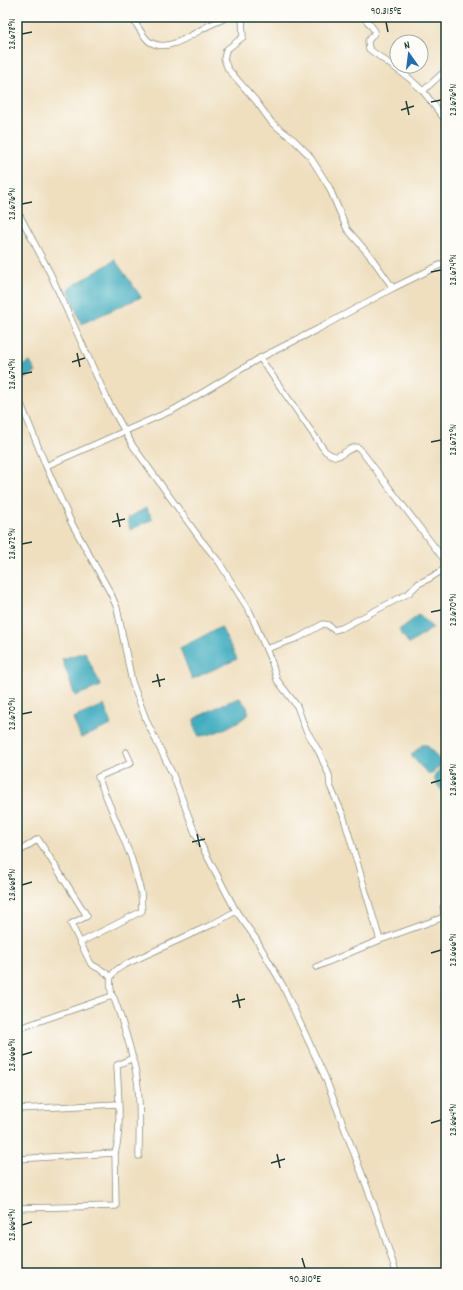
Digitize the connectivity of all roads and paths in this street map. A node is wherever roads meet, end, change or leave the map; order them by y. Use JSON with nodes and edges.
{"nodes":[{"id":1,"x":132,"y":17,"type":"edge"},
{"id":2,"x":227,"y":17,"type":"edge"},
{"id":3,"x":242,"y":17,"type":"edge"},
{"id":4,"x":364,"y":17,"type":"edge"},
{"id":5,"x":446,"y":70,"type":"edge"},
{"id":6,"x":422,"y":90,"type":"junction"},
{"id":7,"x":446,"y":121,"type":"edge"},
{"id":8,"x":20,"y":216,"type":"dead end"},
{"id":9,"x":446,"y":262,"type":"edge"},
{"id":10,"x":393,"y":288,"type":"junction"},
{"id":11,"x":260,"y":358,"type":"junction"},
{"id":12,"x":17,"y":394,"type":"edge"},
{"id":13,"x":46,"y":466,"type":"junction"},
{"id":14,"x":446,"y":562,"type":"edge"},
{"id":15,"x":446,"y":568,"type":"edge"},
{"id":16,"x":266,"y":649,"type":"junction"},
{"id":17,"x":126,"y":752,"type":"dead end"},
{"id":18,"x":17,"y":853,"type":"edge"},
{"id":19,"x":446,"y":906,"type":"edge"},
{"id":20,"x":236,"y":912,"type":"junction"},
{"id":21,"x":380,"y":940,"type":"junction"},
{"id":22,"x":81,"y":942,"type":"junction"},
{"id":23,"x":316,"y":967,"type":"dead end"},
{"id":24,"x":110,"y":977,"type":"junction"},
{"id":25,"x":112,"y":996,"type":"junction"},
{"id":26,"x":17,"y":1029,"type":"edge"},
{"id":27,"x":132,"y":1058,"type":"junction"},
{"id":28,"x":118,"y":1104,"type":"junction"},
{"id":29,"x":17,"y":1108,"type":"edge"},
{"id":30,"x":115,"y":1153,"type":"junction"},
{"id":31,"x":139,"y":1156,"type":"dead end"},
{"id":32,"x":17,"y":1159,"type":"edge"},
{"id":33,"x":17,"y":1208,"type":"edge"},
{"id":34,"x":17,"y":1266,"type":"edge"},
{"id":35,"x":396,"y":1272,"type":"edge"},
{"id":36,"x":24,"y":1273,"type":"edge"}],
"edges":[{"from":1,"to":2,"type":"street"},
{"from":3,"to":10,"type":"street"},
{"from":4,"to":6,"type":"street"},
{"from":5,"to":6,"type":"street"},
{"from":6,"to":7,"type":"street"},
{"from":8,"to":16,"type":"street"},
{"from":9,"to":10,"type":"street"},
{"from":10,"to":11,"type":"street"},
{"from":11,"to":13,"type":"street"},
{"from":11,"to":14,"type":"street"},
{"from":12,"to":13,"type":"street"},
{"from":13,"to":20,"type":"street"},
{"from":15,"to":16,"type":"street"},
{"from":16,"to":21,"type":"street"},
{"from":17,"to":22,"type":"street"},
{"from":18,"to":22,"type":"street"},
{"from":19,"to":21,"type":"street"},
{"from":20,"to":24,"type":"street"},
{"from":20,"to":35,"type":"street"},
{"from":21,"to":23,"type":"street"},
{"from":22,"to":24,"type":"street"},
{"from":24,"to":25,"type":"street"},
{"from":25,"to":26,"type":"street"},
{"from":25,"to":27,"type":"street"},
{"from":27,"to":28,"type":"street"},
{"from":27,"to":31,"type":"street"},
{"from":28,"to":29,"type":"street"},
{"from":28,"to":30,"type":"street"},
{"from":30,"to":32,"type":"street"},
{"from":30,"to":33,"type":"street"},
{"from":34,"to":36,"type":"street"}]}
